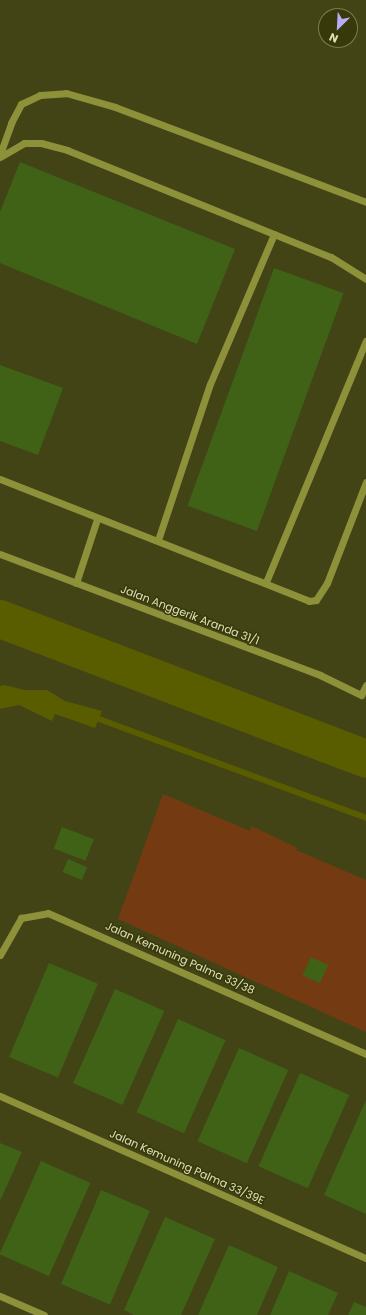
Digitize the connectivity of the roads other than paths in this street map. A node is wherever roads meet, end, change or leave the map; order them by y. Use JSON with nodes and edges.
{"nodes":[{"id":1,"x":0,"y":154,"type":"edge"},
{"id":2,"x":0,"y":157,"type":"edge"},
{"id":3,"x":366,"y":202,"type":"edge"},
{"id":4,"x":274,"y":234,"type":"junction"},
{"id":5,"x":365,"y":274,"type":"edge"},
{"id":6,"x":366,"y":341,"type":"edge"},
{"id":7,"x":0,"y":479,"type":"edge"},
{"id":8,"x":366,"y":482,"type":"edge"},
{"id":9,"x":97,"y":519,"type":"junction"},
{"id":10,"x":158,"y":540,"type":"junction"},
{"id":11,"x":0,"y":554,"type":"edge"},
{"id":12,"x":266,"y":582,"type":"junction"},
{"id":13,"x":76,"y":583,"type":"junction"},
{"id":14,"x":366,"y":685,"type":"edge"},
{"id":15,"x":364,"y":697,"type":"edge"},
{"id":16,"x":0,"y":955,"type":"edge"},
{"id":17,"x":366,"y":1054,"type":"edge"},
{"id":18,"x":0,"y":1096,"type":"edge"},
{"id":19,"x":366,"y":1258,"type":"edge"},
{"id":20,"x":0,"y":1296,"type":"edge"},
{"id":21,"x":44,"y":1315,"type":"edge"}],
"edges":[{"from":1,"to":3,"type":"street"},
{"from":2,"to":4,"type":"street"},
{"from":4,"to":5,"type":"street"},
{"from":4,"to":10,"type":"street"},
{"from":6,"to":12,"type":"street"},
{"from":7,"to":9,"type":"street"},
{"from":8,"to":12,"type":"street"},
{"from":9,"to":10,"type":"street"},
{"from":9,"to":13,"type":"street"},
{"from":10,"to":12,"type":"street"},
{"from":11,"to":13,"type":"street","name":"Jalan Anggerik Aranda 31/1"},
{"from":13,"to":15,"type":"street","name":"Jalan Anggerik Aranda 31/1"},
{"from":14,"to":15,"type":"street","name":"Jalan Anggerik Aranda 31/1"},
{"from":16,"to":17,"type":"street","name":"Jalan Kemuning Palma 33/38"},
{"from":18,"to":19,"type":"street","name":"Jalan Kemuning Palma 33/39E"},
{"from":20,"to":21,"type":"street"}]}
